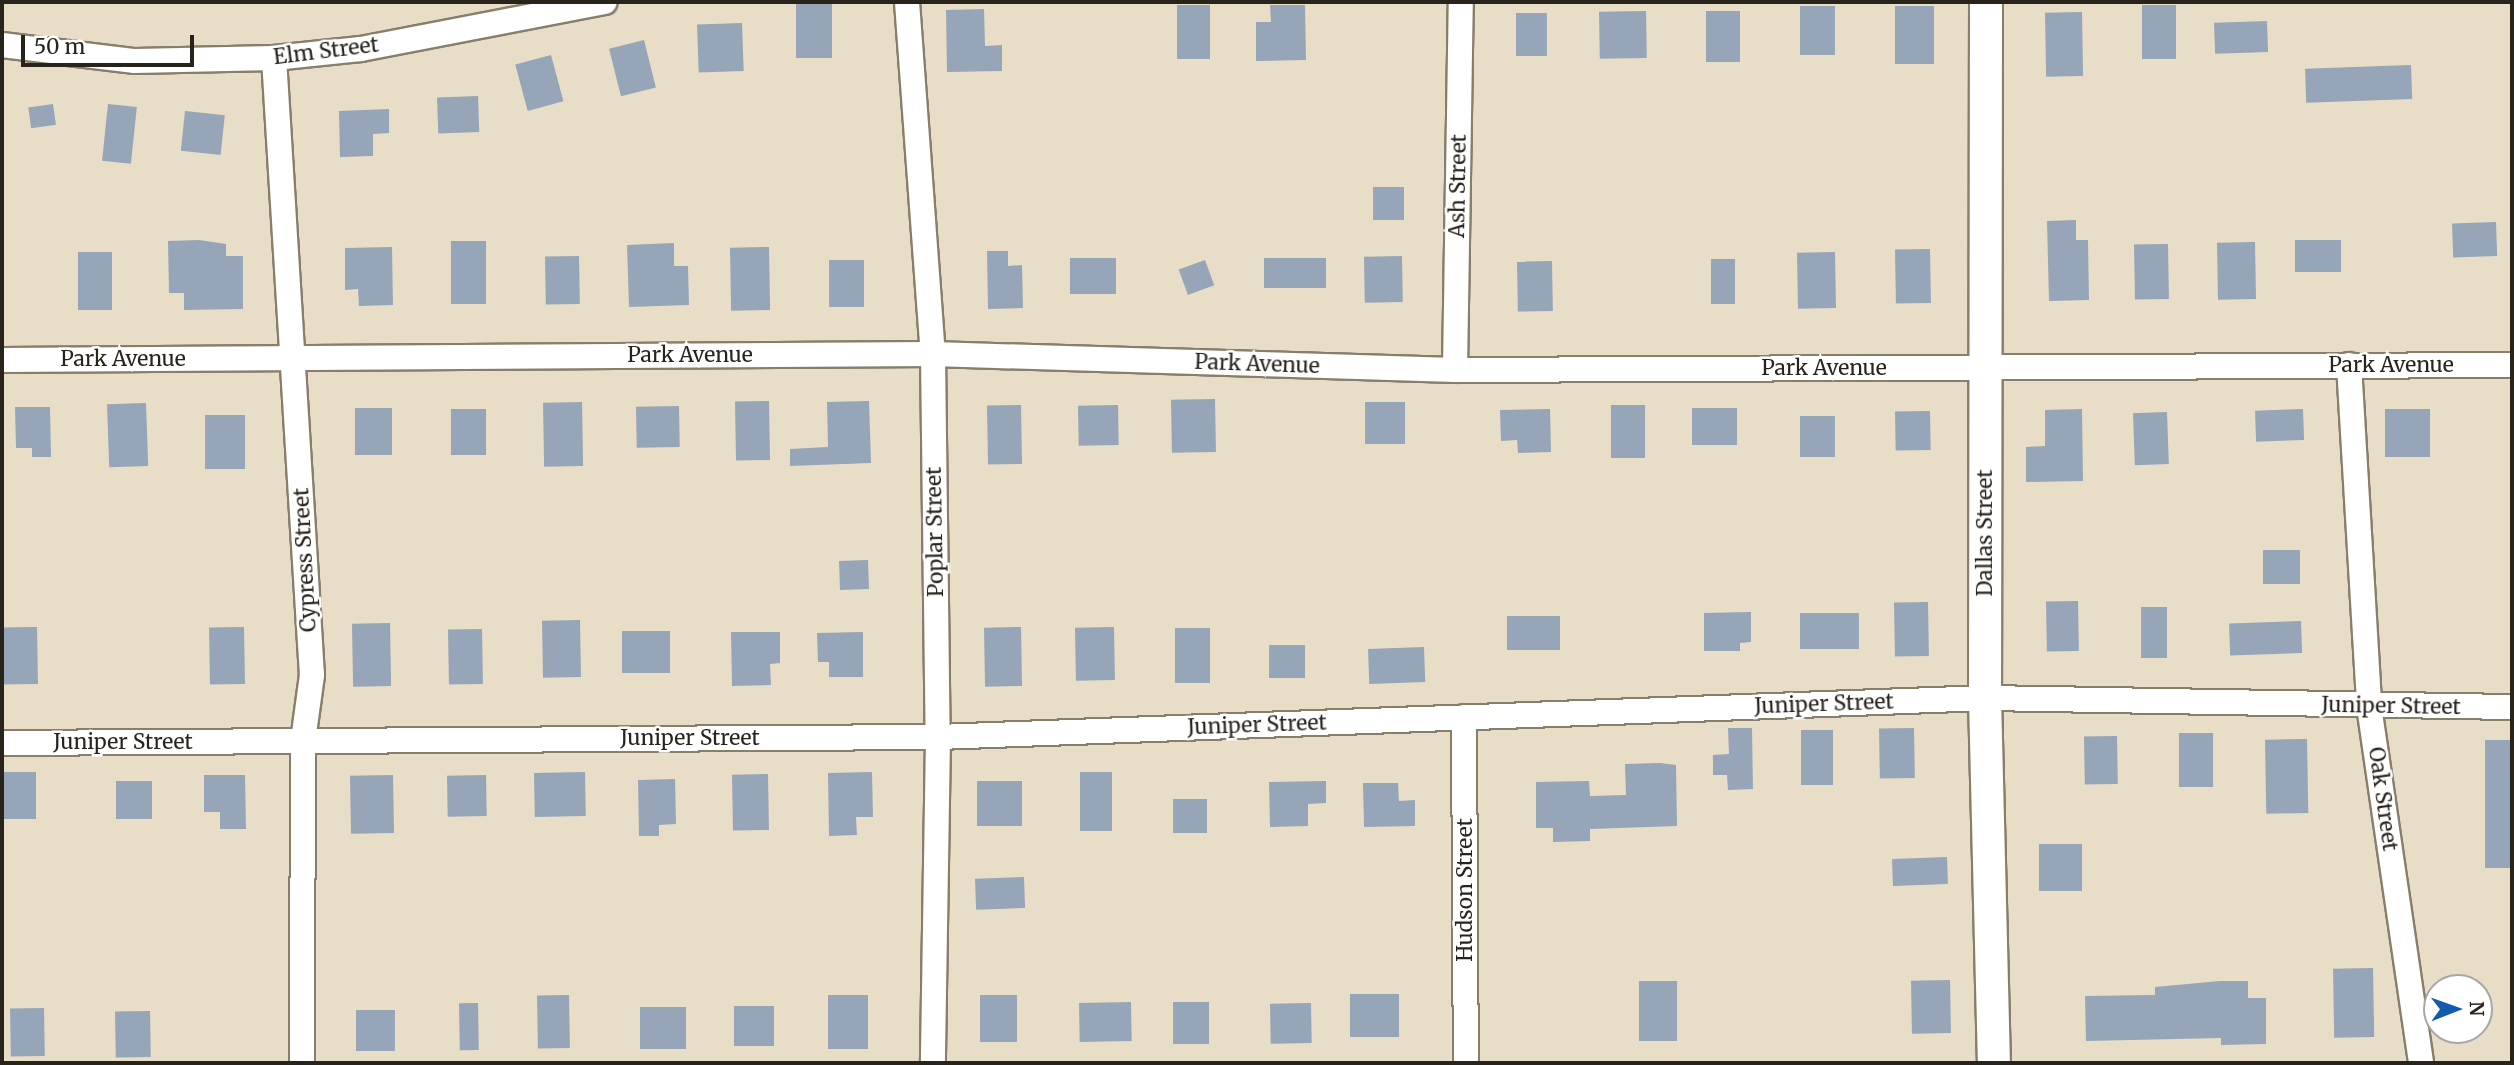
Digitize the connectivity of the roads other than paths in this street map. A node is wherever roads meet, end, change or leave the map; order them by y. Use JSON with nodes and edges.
{"nodes":[{"id":1,"x":606,"y":2,"type":"edge"},
{"id":2,"x":907,"y":2,"type":"edge"},
{"id":3,"x":1461,"y":2,"type":"edge"},
{"id":4,"x":1986,"y":2,"type":"edge"},
{"id":5,"x":2,"y":45,"type":"edge"},
{"id":6,"x":274,"y":58,"type":"junction"},
{"id":7,"x":933,"y":354,"type":"junction"},
{"id":8,"x":294,"y":358,"type":"junction"},
{"id":9,"x":2,"y":360,"type":"edge"},
{"id":10,"x":2348,"y":365,"type":"junction"},
{"id":11,"x":2512,"y":365,"type":"edge"},
{"id":12,"x":1985,"y":366,"type":"junction"},
{"id":13,"x":1455,"y":370,"type":"junction"},
{"id":14,"x":1985,"y":698,"type":"junction"},
{"id":15,"x":2370,"y":706,"type":"junction"},
{"id":16,"x":2512,"y":707,"type":"edge"},
{"id":17,"x":1464,"y":717,"type":"junction"},
{"id":18,"x":938,"y":737,"type":"junction"},
{"id":19,"x":303,"y":741,"type":"junction"},
{"id":20,"x":2,"y":743,"type":"edge"},
{"id":21,"x":302,"y":1063,"type":"edge"},
{"id":22,"x":933,"y":1063,"type":"edge"},
{"id":23,"x":1466,"y":1063,"type":"edge"},
{"id":24,"x":1994,"y":1063,"type":"edge"},
{"id":25,"x":2421,"y":1063,"type":"edge"}],
"edges":[{"from":1,"to":6,"type":"street","name":"Elm Street"},
{"from":2,"to":7,"type":"street","name":"Poplar Street"},
{"from":3,"to":13,"type":"street","name":"Ash Street"},
{"from":4,"to":12,"type":"street","name":"Dallas Street"},
{"from":5,"to":6,"type":"street","name":"Elm Street"},
{"from":6,"to":8,"type":"street","name":"Cypress Street"},
{"from":7,"to":8,"type":"street","name":"Park Avenue"},
{"from":7,"to":13,"type":"street","name":"Park Avenue"},
{"from":7,"to":18,"type":"street","name":"Poplar Street"},
{"from":8,"to":9,"type":"street","name":"Park Avenue"},
{"from":8,"to":19,"type":"street","name":"Cypress Street"},
{"from":10,"to":11,"type":"street","name":"Park Avenue"},
{"from":10,"to":12,"type":"street","name":"Park Avenue"},
{"from":10,"to":15,"type":"street","name":"Oak Street"},
{"from":12,"to":13,"type":"street","name":"Park Avenue"},
{"from":12,"to":14,"type":"street","name":"Dallas Street"},
{"from":14,"to":15,"type":"street","name":"Juniper Street"},
{"from":14,"to":17,"type":"street","name":"Juniper Street"},
{"from":14,"to":24,"type":"street","name":"Dallas Street"},
{"from":15,"to":16,"type":"street","name":"Juniper Street"},
{"from":15,"to":25,"type":"street","name":"Oak Street"},
{"from":17,"to":18,"type":"street","name":"Juniper Street"},
{"from":17,"to":23,"type":"street","name":"Hudson Street"},
{"from":18,"to":19,"type":"street","name":"Juniper Street"},
{"from":18,"to":22,"type":"street","name":"Poplar Street"},
{"from":19,"to":20,"type":"street","name":"Juniper Street"},
{"from":19,"to":21,"type":"street","name":"Cypress Street"}]}
